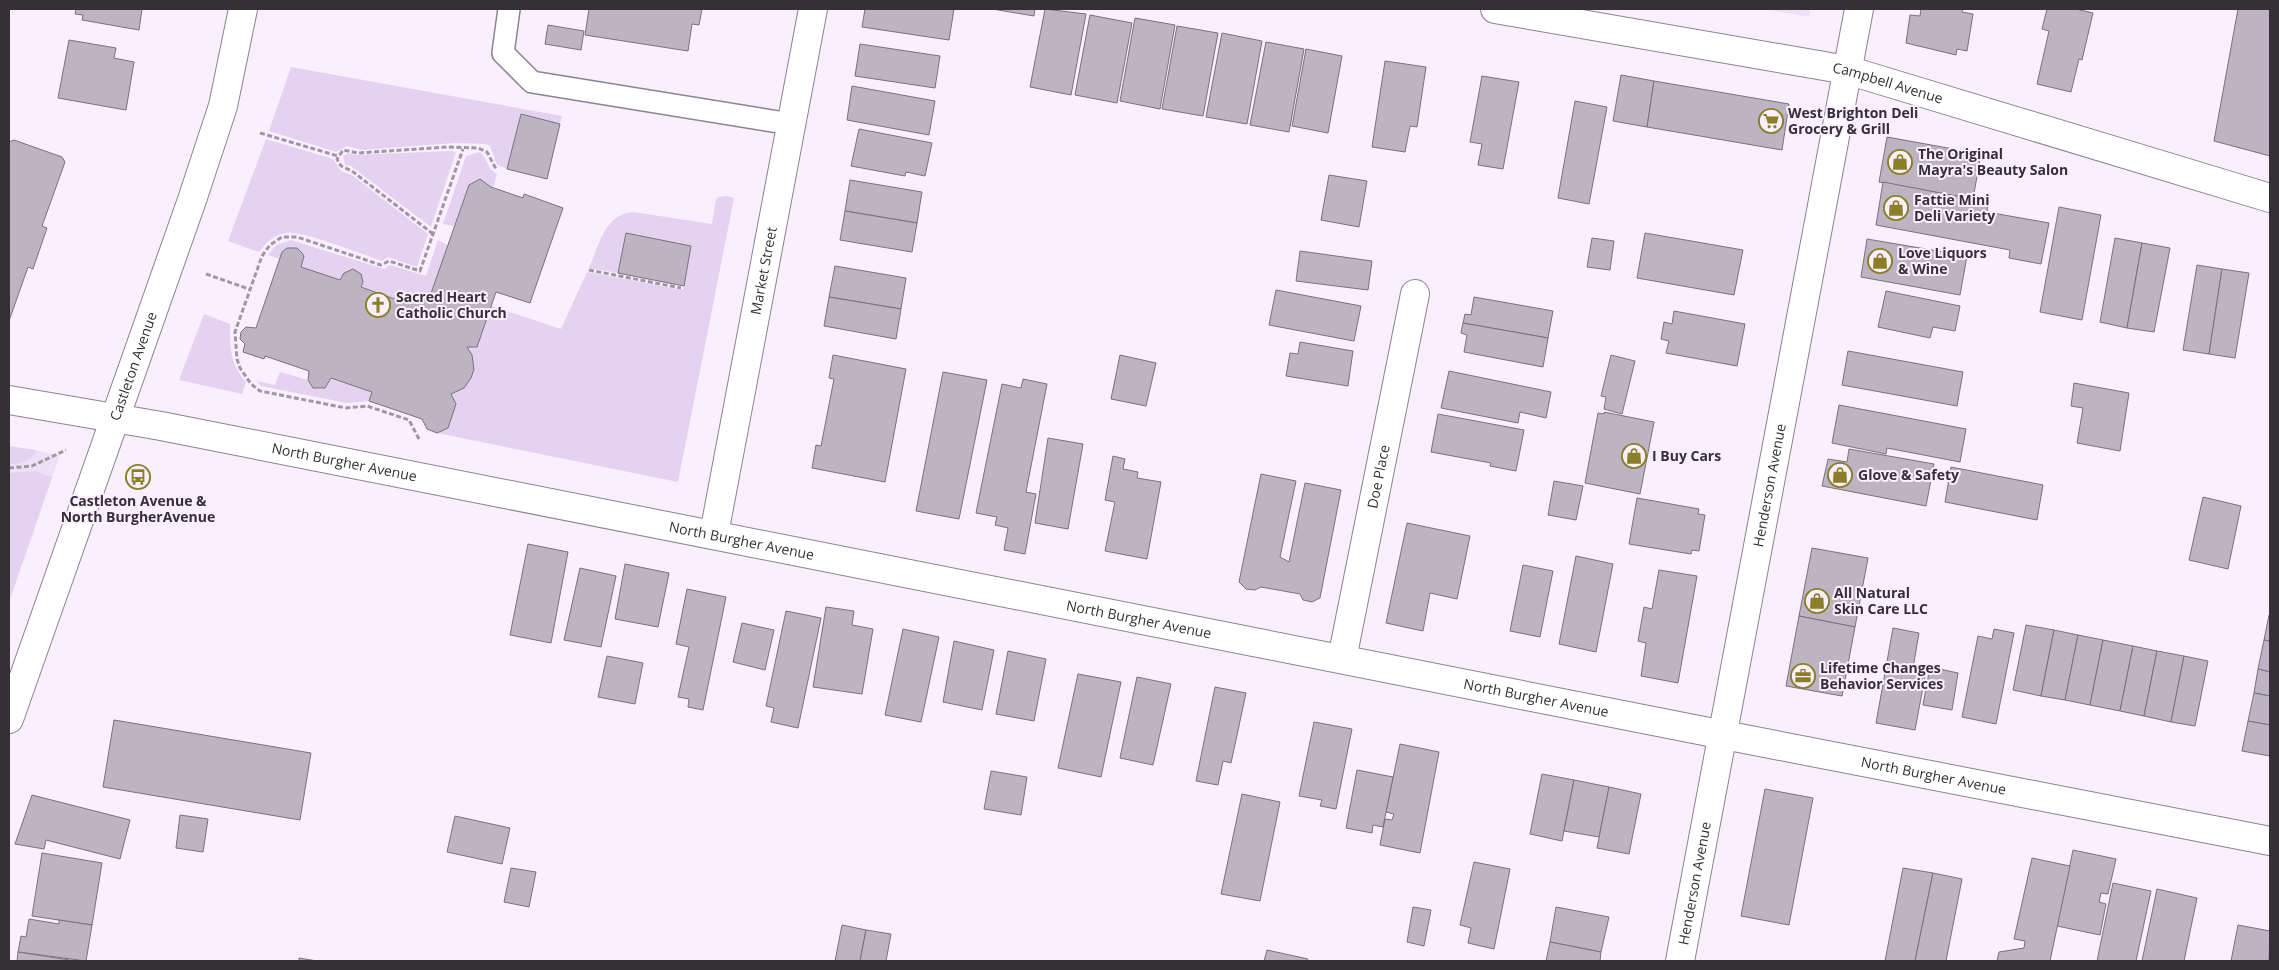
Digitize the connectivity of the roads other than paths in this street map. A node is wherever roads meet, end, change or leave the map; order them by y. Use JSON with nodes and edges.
{"nodes":[{"id":1,"x":243,"y":9,"type":"edge"},
{"id":2,"x":510,"y":9,"type":"edge"},
{"id":3,"x":812,"y":9,"type":"edge"},
{"id":4,"x":1495,"y":9,"type":"edge"},
{"id":5,"x":1859,"y":9,"type":"edge"},
{"id":6,"x":1847,"y":70,"type":"junction"},
{"id":7,"x":791,"y":124,"type":"junction"},
{"id":8,"x":2270,"y":198,"type":"edge"},
{"id":9,"x":1415,"y":294,"type":"dead end"},
{"id":10,"x":9,"y":400,"type":"edge"},
{"id":11,"x":115,"y":418,"type":"junction"},
{"id":12,"x":714,"y":534,"type":"junction"},
{"id":13,"x":1342,"y":659,"type":"junction"},
{"id":14,"x":9,"y":719,"type":"edge"},
{"id":15,"x":1724,"y":735,"type":"junction"},
{"id":16,"x":2270,"y":841,"type":"edge"},
{"id":17,"x":1680,"y":961,"type":"edge"}],
"edges":[{"from":1,"to":11,"type":"street","name":"Castleton Avenue"},
{"from":2,"to":7,"type":"lane"},
{"from":3,"to":7,"type":"street","name":"Market Street"},
{"from":4,"to":6,"type":"street","name":"Campbell Avenue"},
{"from":5,"to":6,"type":"street","name":"Henderson Avenue"},
{"from":6,"to":8,"type":"street","name":"Campbell Avenue"},
{"from":6,"to":15,"type":"street","name":"Henderson Avenue"},
{"from":7,"to":12,"type":"street","name":"Market Street"},
{"from":9,"to":13,"type":"street","name":"Doe Place"},
{"from":10,"to":11,"type":"street","name":"North Burgher Avenue"},
{"from":11,"to":12,"type":"street","name":"North Burgher Avenue"},
{"from":11,"to":14,"type":"street","name":"Castleton Avenue"},
{"from":12,"to":13,"type":"street","name":"North Burgher Avenue"},
{"from":13,"to":15,"type":"street","name":"North Burgher Avenue"},
{"from":15,"to":16,"type":"street","name":"North Burgher Avenue"},
{"from":15,"to":17,"type":"street","name":"Henderson Avenue"}]}
